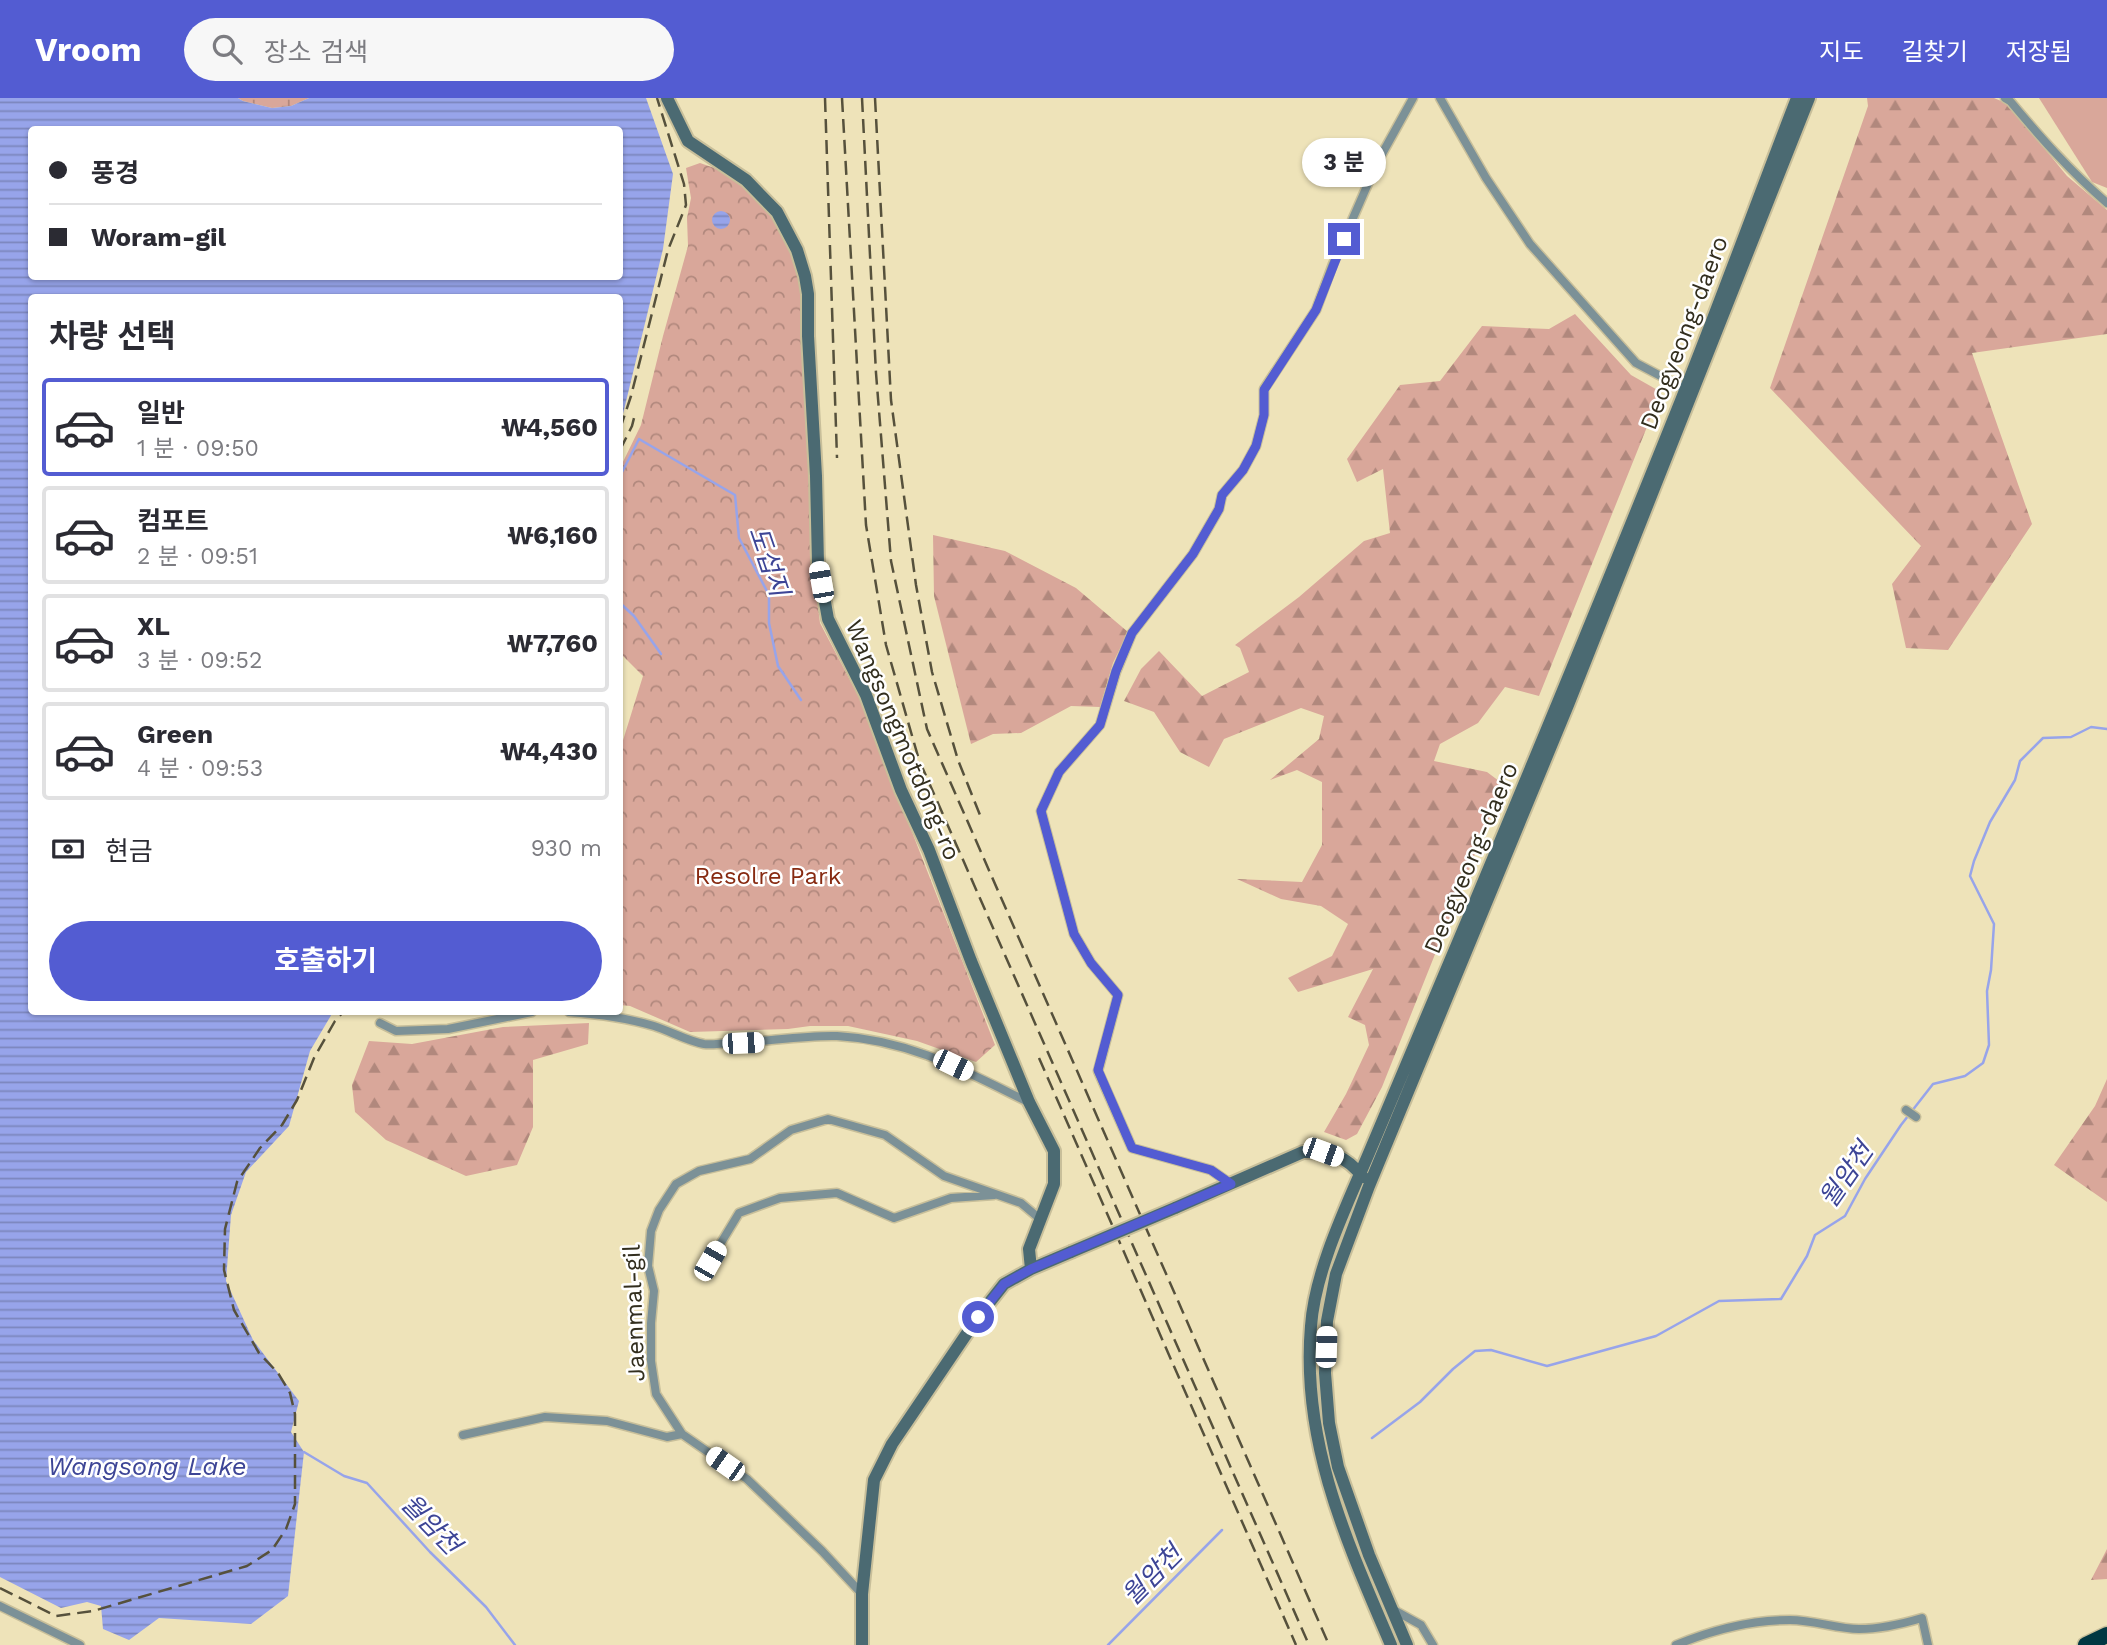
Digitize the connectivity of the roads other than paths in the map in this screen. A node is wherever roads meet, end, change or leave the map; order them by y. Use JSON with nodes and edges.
{"nodes":[{"id":1,"x":667,"y":98,"type":"edge"},
{"id":2,"x":1413,"y":98,"type":"edge"},
{"id":3,"x":1440,"y":98,"type":"edge"},
{"id":4,"x":1797,"y":98,"type":"edge"},
{"id":5,"x":1808,"y":98,"type":"edge"},
{"id":6,"x":2005,"y":98,"type":"edge"},
{"id":7,"x":2107,"y":203,"type":"edge"},
{"id":8,"x":1689,"y":391,"type":"junction"},
{"id":9,"x":517,"y":1015,"type":"edge"},
{"id":10,"x":600,"y":1015,"type":"edge"},
{"id":11,"x":380,"y":1023,"type":"dead end"},
{"id":12,"x":1029,"y":1102,"type":"junction"},
{"id":13,"x":1906,"y":1110,"type":"dead end"},
{"id":14,"x":1916,"y":1117,"type":"dead end"},
{"id":15,"x":1360,"y":1174,"type":"junction"},
{"id":16,"x":1231,"y":1184,"type":"junction"},
{"id":17,"x":1369,"y":1186,"type":"junction"},
{"id":18,"x":996,"y":1195,"type":"junction"},
{"id":19,"x":1040,"y":1219,"type":"junction"},
{"id":20,"x":710,"y":1261,"type":"dead end"},
{"id":21,"x":1031,"y":1269,"type":"junction"},
{"id":22,"x":682,"y":1434,"type":"junction"},
{"id":23,"x":463,"y":1435,"type":"dead end"},
{"id":24,"x":862,"y":1594,"type":"junction"},
{"id":25,"x":0,"y":1606,"type":"edge"},
{"id":26,"x":1392,"y":1609,"type":"junction"},
{"id":27,"x":2107,"y":1635,"type":"edge"},
{"id":28,"x":80,"y":1645,"type":"edge"},
{"id":29,"x":862,"y":1645,"type":"edge"},
{"id":30,"x":1391,"y":1645,"type":"edge"},
{"id":31,"x":1407,"y":1645,"type":"edge"},
{"id":32,"x":1433,"y":1645,"type":"edge"},
{"id":33,"x":1676,"y":1645,"type":"edge"},
{"id":34,"x":1928,"y":1645,"type":"edge"},
{"id":35,"x":2086,"y":1645,"type":"edge"}],
"edges":[{"from":1,"to":12,"type":"street","name":"Wangsongmotdong-ro"},
{"from":2,"to":16,"type":"street"},
{"from":3,"to":8,"type":"street"},
{"from":4,"to":8,"type":"street","name":"Deogyeong-daero"},
{"from":5,"to":8,"type":"street","name":"Deogyeong-daero"},
{"from":6,"to":7,"type":"street"},
{"from":8,"to":15,"type":"street","name":"Deogyeong-daero"},
{"from":8,"to":17,"type":"street","name":"Deogyeong-daero"},
{"from":9,"to":11,"type":"street"},
{"from":10,"to":12,"type":"street"},
{"from":12,"to":19,"type":"street","name":"Wangsongmotdong-ro"},
{"from":13,"to":14,"type":"street"},
{"from":15,"to":16,"type":"street"},
{"from":15,"to":17,"type":"street"},
{"from":15,"to":30,"type":"street","name":"Deogyeong-daero"},
{"from":16,"to":21,"type":"street","bridge":true},
{"from":17,"to":26,"type":"street","name":"Deogyeong-daero"},
{"from":18,"to":19,"type":"street","name":"Jaenmal-gil"},
{"from":18,"to":20,"type":"street"},
{"from":18,"to":22,"type":"street","name":"Jaenmal-gil"},
{"from":19,"to":21,"type":"street","name":"Wangsongmotdong-ro"},
{"from":21,"to":24,"type":"street"},
{"from":22,"to":23,"type":"street"},
{"from":22,"to":24,"type":"street","name":"Jaenmal-gil"},
{"from":24,"to":29,"type":"street"},
{"from":25,"to":28,"type":"street"},
{"from":26,"to":31,"type":"street","name":"Deogyeong-daero"},
{"from":26,"to":32,"type":"street"},
{"from":27,"to":35,"type":"highway"},
{"from":33,"to":34,"type":"street"}]}
